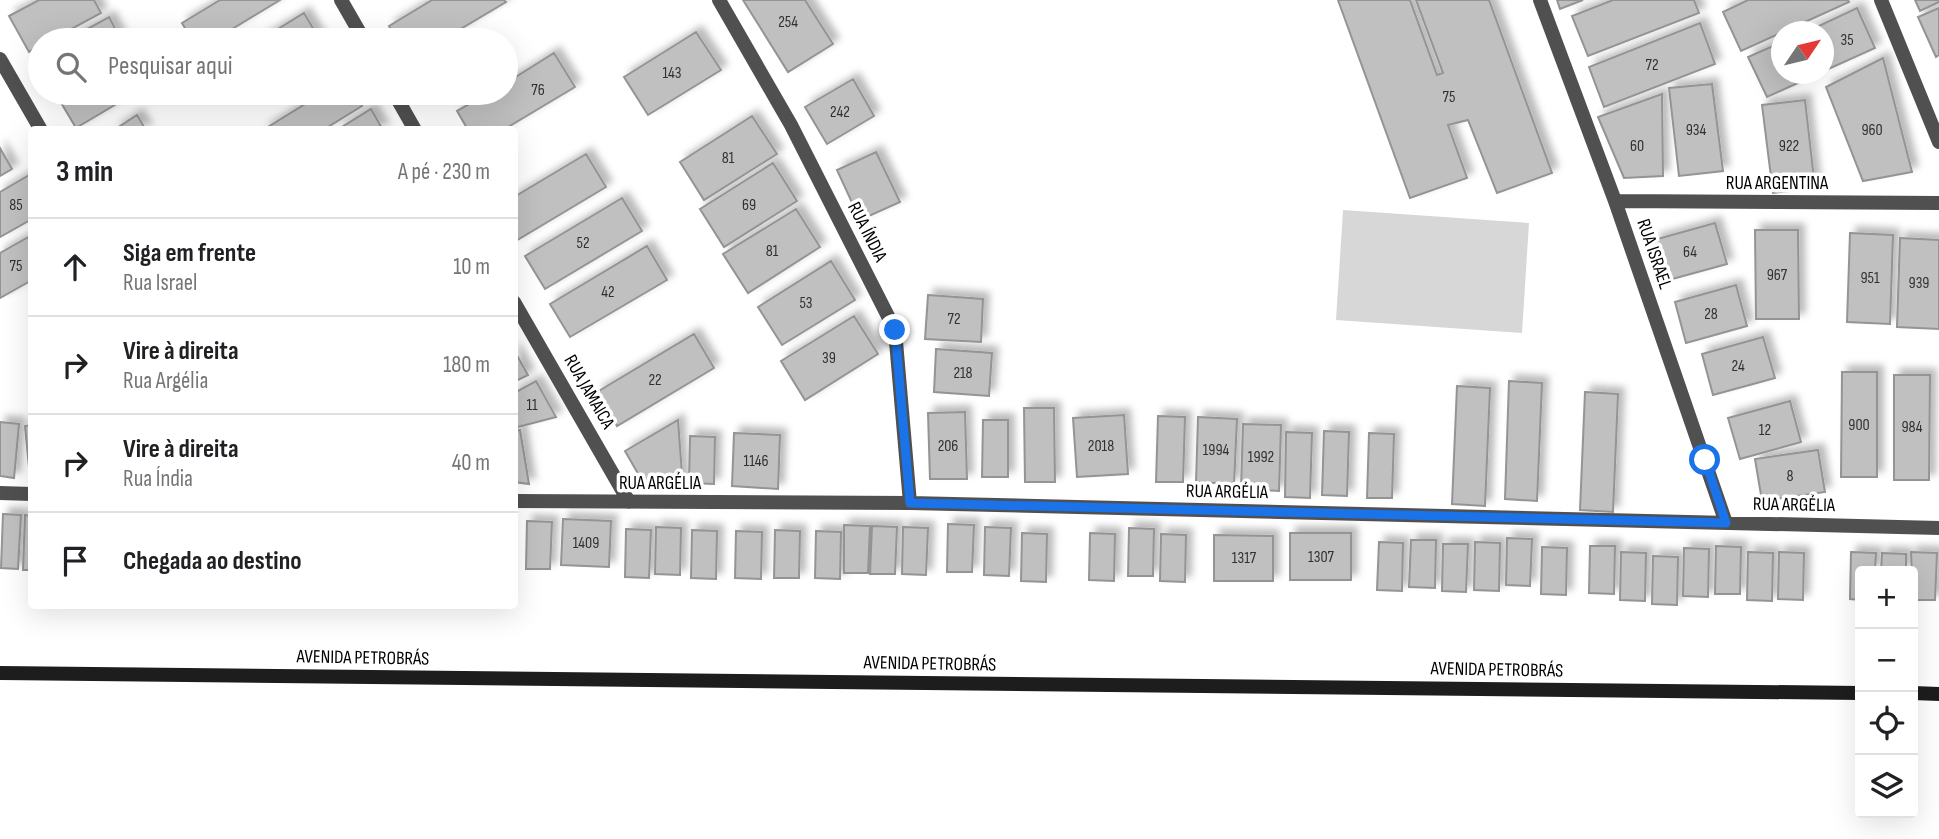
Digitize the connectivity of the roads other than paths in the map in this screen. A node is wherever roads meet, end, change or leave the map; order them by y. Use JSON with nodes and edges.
{"nodes":[{"id":1,"x":341,"y":0,"type":"edge"},
{"id":2,"x":719,"y":0,"type":"edge"},
{"id":3,"x":1540,"y":0,"type":"edge"},
{"id":4,"x":1881,"y":0,"type":"edge"},
{"id":5,"x":357,"y":28,"type":"edge"},
{"id":6,"x":0,"y":59,"type":"edge"},
{"id":7,"x":401,"y":105,"type":"edge"},
{"id":8,"x":39,"y":126,"type":"edge"},
{"id":9,"x":413,"y":126,"type":"edge"},
{"id":10,"x":1939,"y":142,"type":"edge"},
{"id":11,"x":1615,"y":201,"type":"junction"},
{"id":12,"x":1939,"y":203,"type":"edge"},
{"id":13,"x":518,"y":309,"type":"edge"},
{"id":14,"x":0,"y":493,"type":"edge"},
{"id":15,"x":28,"y":494,"type":"edge"},
{"id":16,"x":518,"y":501,"type":"edge"},
{"id":17,"x":629,"y":502,"type":"junction"},
{"id":18,"x":910,"y":503,"type":"junction"},
{"id":19,"x":1726,"y":523,"type":"junction"},
{"id":20,"x":1939,"y":528,"type":"edge"},
{"id":21,"x":0,"y":673,"type":"edge"},
{"id":22,"x":1855,"y":693,"type":"edge"},
{"id":23,"x":1918,"y":694,"type":"edge"},
{"id":24,"x":1939,"y":694,"type":"edge"}],
"edges":[{"from":1,"to":5,"type":"street"},
{"from":2,"to":18,"type":"street","name":"RUA ÍNDIA"},
{"from":3,"to":11,"type":"street","name":"RUA ISRAEL"},
{"from":4,"to":10,"type":"street"},
{"from":6,"to":8,"type":"street"},
{"from":7,"to":9,"type":"street"},
{"from":11,"to":12,"type":"street","name":"RUA ARGENTINA"},
{"from":11,"to":19,"type":"street","name":"RUA ISRAEL"},
{"from":13,"to":17,"type":"street","name":"RUA JAMAICA"},
{"from":14,"to":15,"type":"street"},
{"from":16,"to":17,"type":"street","name":"RUA ARGÉLIA"},
{"from":17,"to":18,"type":"street","name":"RUA ARGÉLIA"},
{"from":18,"to":19,"type":"street","name":"RUA ARGÉLIA"},
{"from":19,"to":20,"type":"street","name":"RUA ARGÉLIA"},
{"from":21,"to":22,"type":"main road","name":"AVENIDA PETROBRÁS"},
{"from":23,"to":24,"type":"main road"}]}
